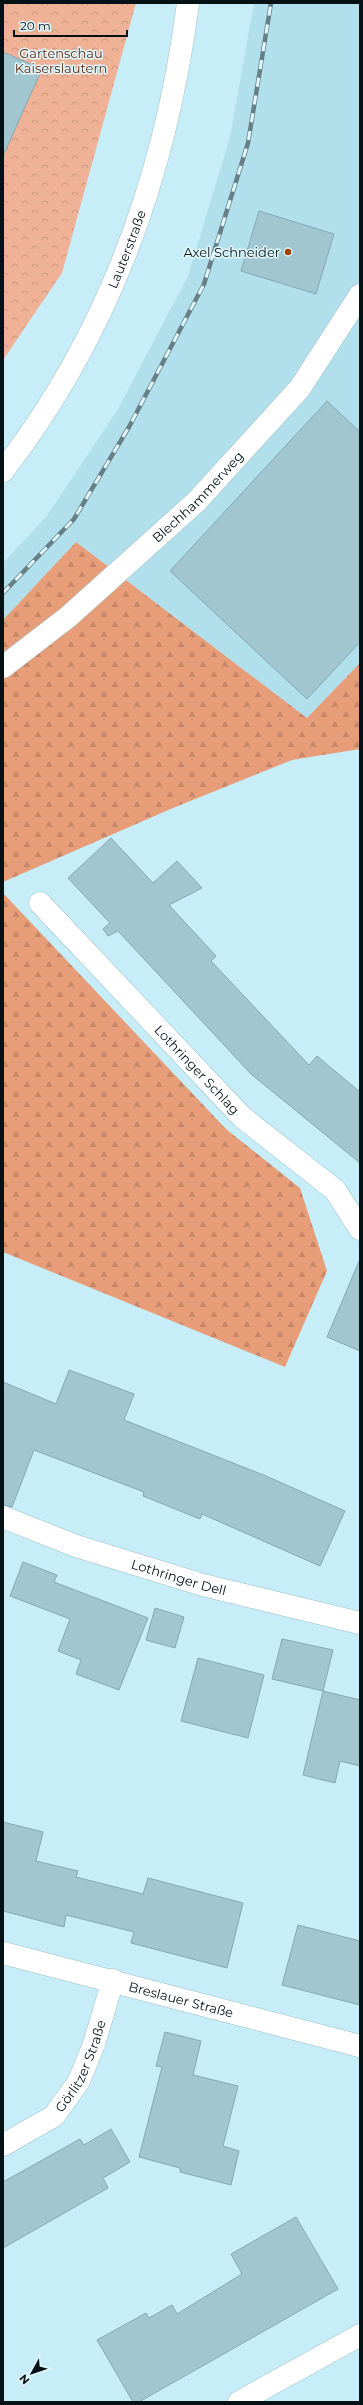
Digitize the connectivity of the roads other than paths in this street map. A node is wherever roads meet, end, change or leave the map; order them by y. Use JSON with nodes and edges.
{"nodes":[{"id":1,"x":188,"y":3,"type":"edge"},
{"id":2,"x":360,"y":296,"type":"edge"},
{"id":3,"x":3,"y":471,"type":"edge"},
{"id":4,"x":3,"y":667,"type":"edge"},
{"id":5,"x":40,"y":903,"type":"dead end"},
{"id":6,"x":360,"y":1229,"type":"edge"},
{"id":7,"x":3,"y":1517,"type":"edge"},
{"id":8,"x":360,"y":1622,"type":"edge"},
{"id":9,"x":3,"y":1953,"type":"edge"},
{"id":10,"x":113,"y":1980,"type":"junction"},
{"id":11,"x":360,"y":2046,"type":"edge"},
{"id":12,"x":3,"y":2145,"type":"edge"},
{"id":13,"x":360,"y":2335,"type":"edge"},
{"id":14,"x":239,"y":2402,"type":"edge"}],
"edges":[{"from":1,"to":3,"type":"street","name":"Lauterstraße"},
{"from":2,"to":4,"type":"street","name":"Blechhammerweg"},
{"from":5,"to":6,"type":"street","name":"Lothringer Schlag"},
{"from":7,"to":8,"type":"street","name":"Lothringer Dell"},
{"from":9,"to":10,"type":"street","name":"Breslauer Straße"},
{"from":10,"to":11,"type":"street","name":"Breslauer Straße"},
{"from":10,"to":12,"type":"street","name":"Görlitzer Straße"},
{"from":13,"to":14,"type":"street"}]}
